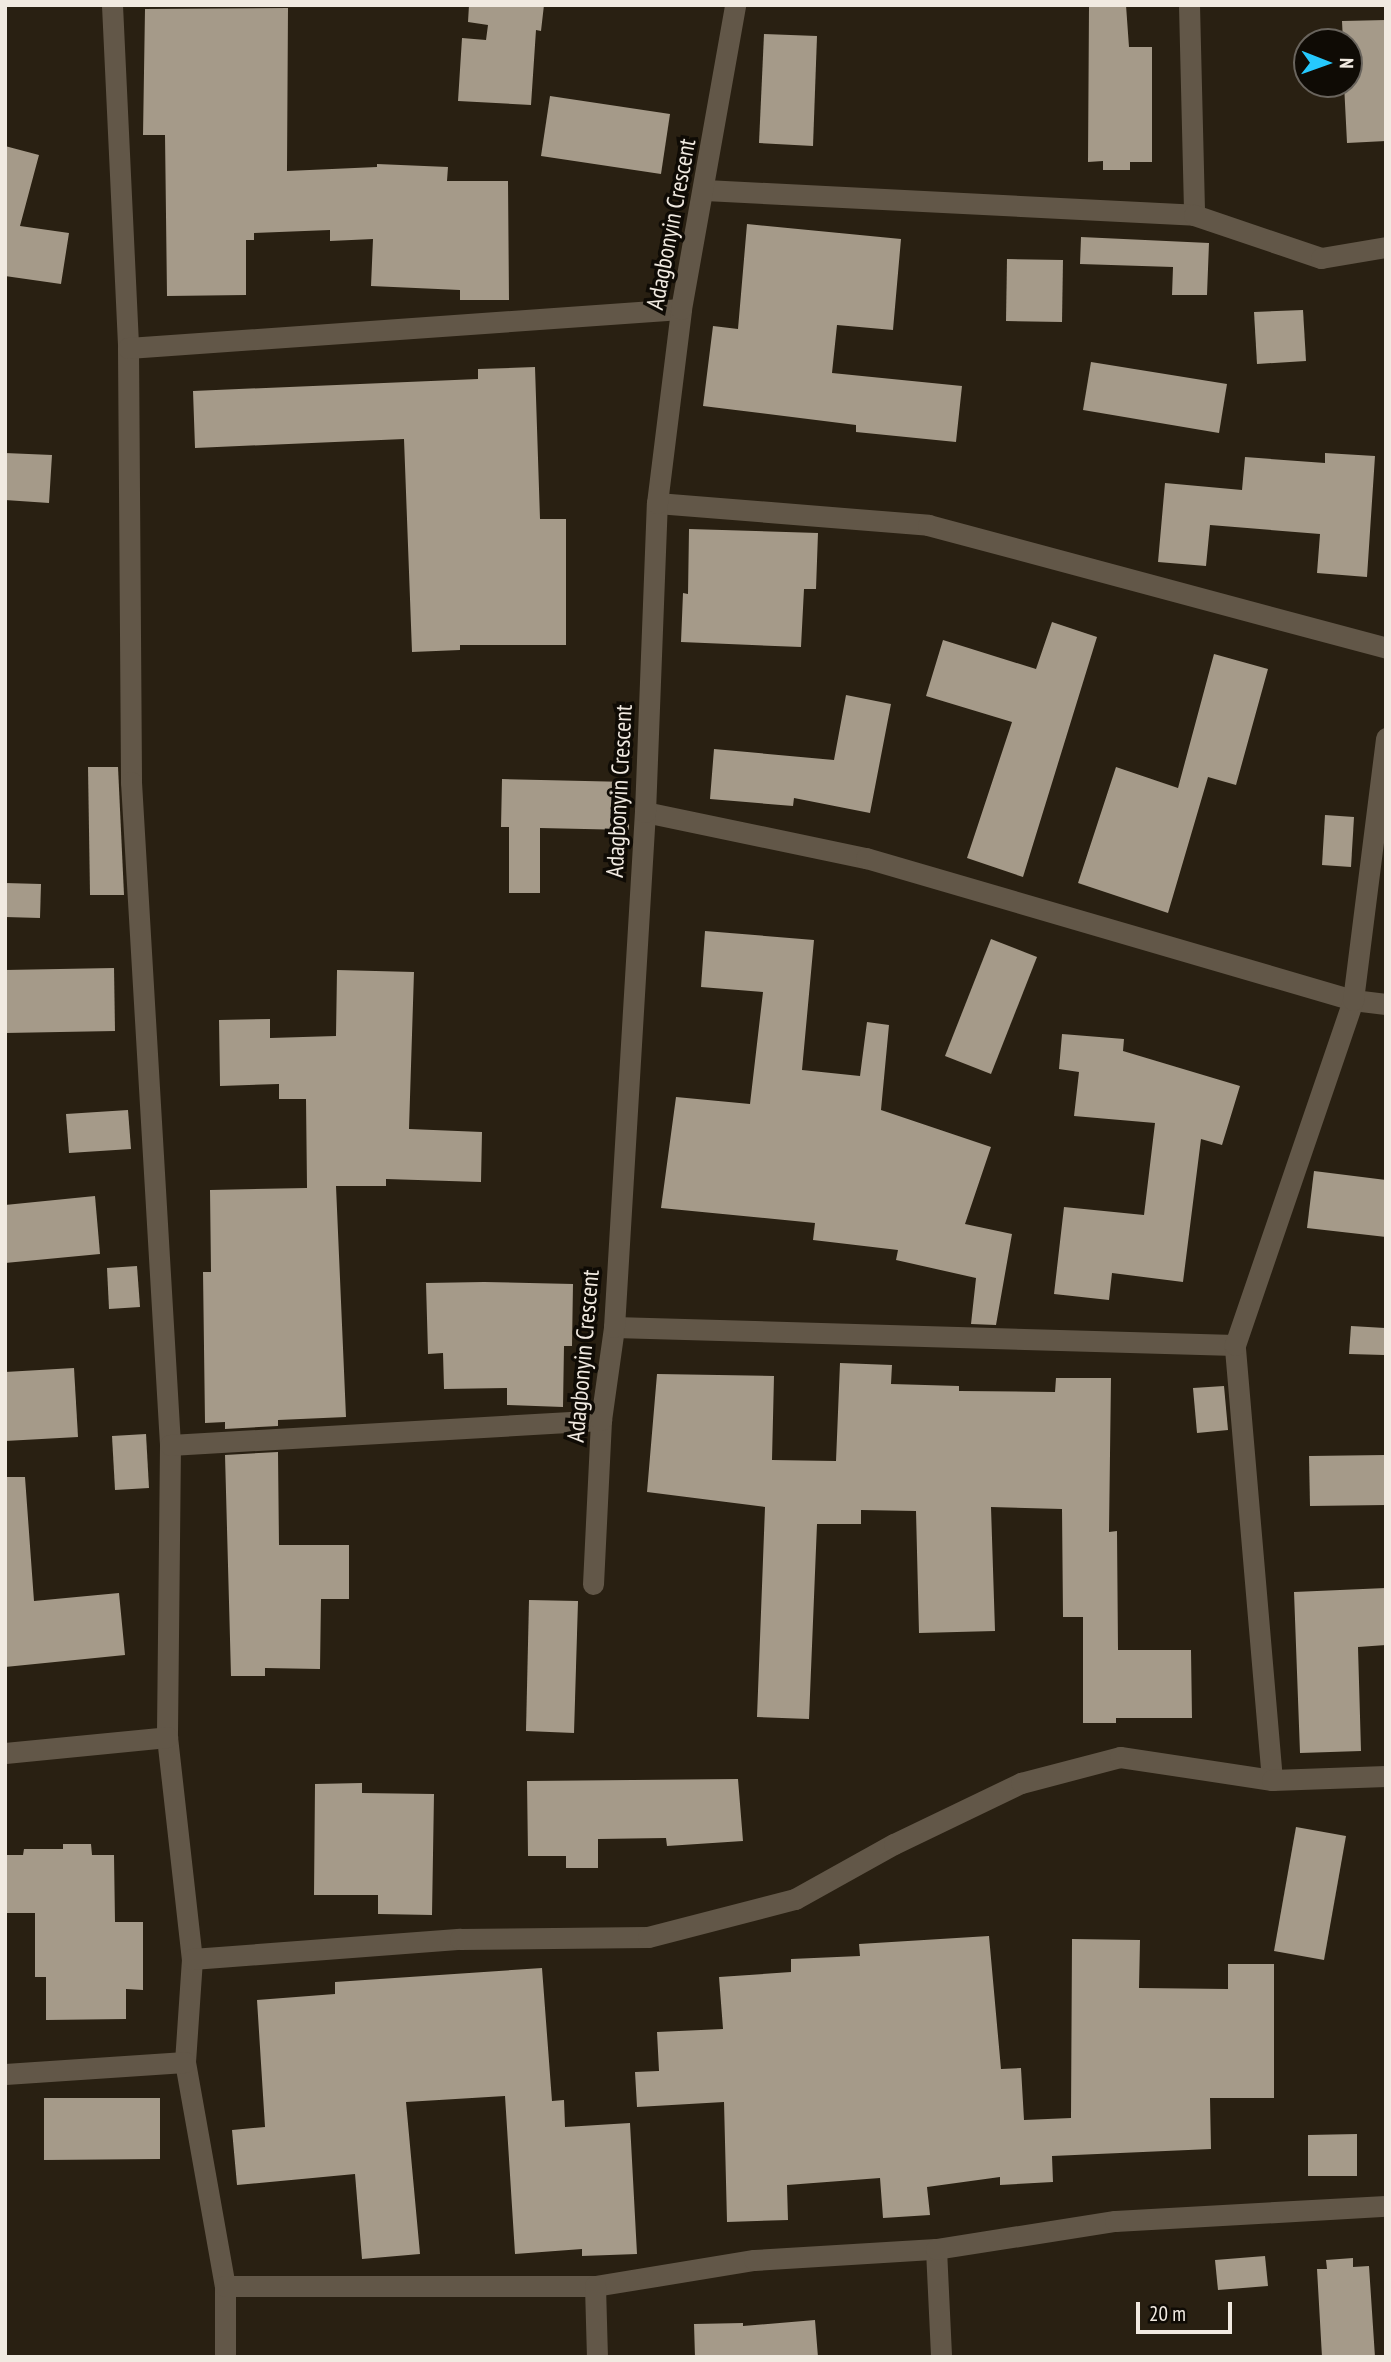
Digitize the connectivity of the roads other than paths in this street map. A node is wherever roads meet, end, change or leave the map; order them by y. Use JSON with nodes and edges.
{"nodes":[{"id":1,"x":112,"y":5,"type":"edge"},
{"id":2,"x":735,"y":5,"type":"edge"},
{"id":3,"x":1189,"y":5,"type":"edge"},
{"id":4,"x":705,"y":190,"type":"junction"},
{"id":5,"x":1194,"y":215,"type":"junction"},
{"id":6,"x":1386,"y":247,"type":"edge"},
{"id":7,"x":681,"y":309,"type":"junction"},
{"id":8,"x":128,"y":348,"type":"junction"},
{"id":9,"x":657,"y":503,"type":"junction"},
{"id":10,"x":1386,"y":648,"type":"edge"},
{"id":11,"x":1386,"y":738,"type":"edge"},
{"id":12,"x":645,"y":812,"type":"junction"},
{"id":13,"x":1353,"y":1000,"type":"junction"},
{"id":14,"x":1386,"y":1004,"type":"edge"},
{"id":15,"x":614,"y":1327,"type":"junction"},
{"id":16,"x":1235,"y":1345,"type":"junction"},
{"id":17,"x":601,"y":1420,"type":"junction"},
{"id":18,"x":170,"y":1445,"type":"junction"},
{"id":19,"x":593,"y":1584,"type":"dead end"},
{"id":20,"x":167,"y":1737,"type":"junction"},
{"id":21,"x":5,"y":1753,"type":"edge"},
{"id":22,"x":1386,"y":1776,"type":"edge"},
{"id":23,"x":1272,"y":1780,"type":"junction"},
{"id":24,"x":192,"y":1959,"type":"junction"},
{"id":25,"x":185,"y":2062,"type":"junction"},
{"id":26,"x":5,"y":2074,"type":"edge"},
{"id":27,"x":1386,"y":2206,"type":"edge"},
{"id":28,"x":936,"y":2249,"type":"junction"},
{"id":29,"x":225,"y":2286,"type":"junction"},
{"id":30,"x":595,"y":2286,"type":"junction"},
{"id":31,"x":225,"y":2357,"type":"edge"},
{"id":32,"x":597,"y":2357,"type":"edge"},
{"id":33,"x":941,"y":2357,"type":"edge"}],
"edges":[{"from":1,"to":8,"type":"street"},
{"from":2,"to":4,"type":"street","name":"Adagbonyin Crescent"},
{"from":3,"to":5,"type":"street"},
{"from":4,"to":5,"type":"street"},
{"from":4,"to":7,"type":"street","name":"Adagbonyin Crescent"},
{"from":5,"to":6,"type":"street"},
{"from":7,"to":8,"type":"street"},
{"from":7,"to":9,"type":"street","name":"Adagbonyin Crescent"},
{"from":8,"to":18,"type":"street"},
{"from":9,"to":10,"type":"street"},
{"from":9,"to":12,"type":"street","name":"Adagbonyin Crescent"},
{"from":11,"to":13,"type":"street"},
{"from":12,"to":13,"type":"street"},
{"from":12,"to":15,"type":"street","name":"Adagbonyin Crescent"},
{"from":13,"to":14,"type":"street"},
{"from":13,"to":16,"type":"street"},
{"from":15,"to":16,"type":"street"},
{"from":15,"to":17,"type":"street","name":"Adagbonyin Crescent"},
{"from":16,"to":23,"type":"street"},
{"from":17,"to":18,"type":"street"},
{"from":17,"to":19,"type":"street","name":"Adagbonyin Crescent"},
{"from":18,"to":20,"type":"street"},
{"from":20,"to":21,"type":"street"},
{"from":20,"to":24,"type":"street"},
{"from":22,"to":23,"type":"street"},
{"from":23,"to":24,"type":"street"},
{"from":24,"to":25,"type":"street"},
{"from":25,"to":26,"type":"street"},
{"from":25,"to":29,"type":"street"},
{"from":27,"to":28,"type":"street"},
{"from":28,"to":30,"type":"street"},
{"from":28,"to":33,"type":"street"},
{"from":29,"to":30,"type":"street"},
{"from":29,"to":31,"type":"street"},
{"from":30,"to":32,"type":"street"}]}
